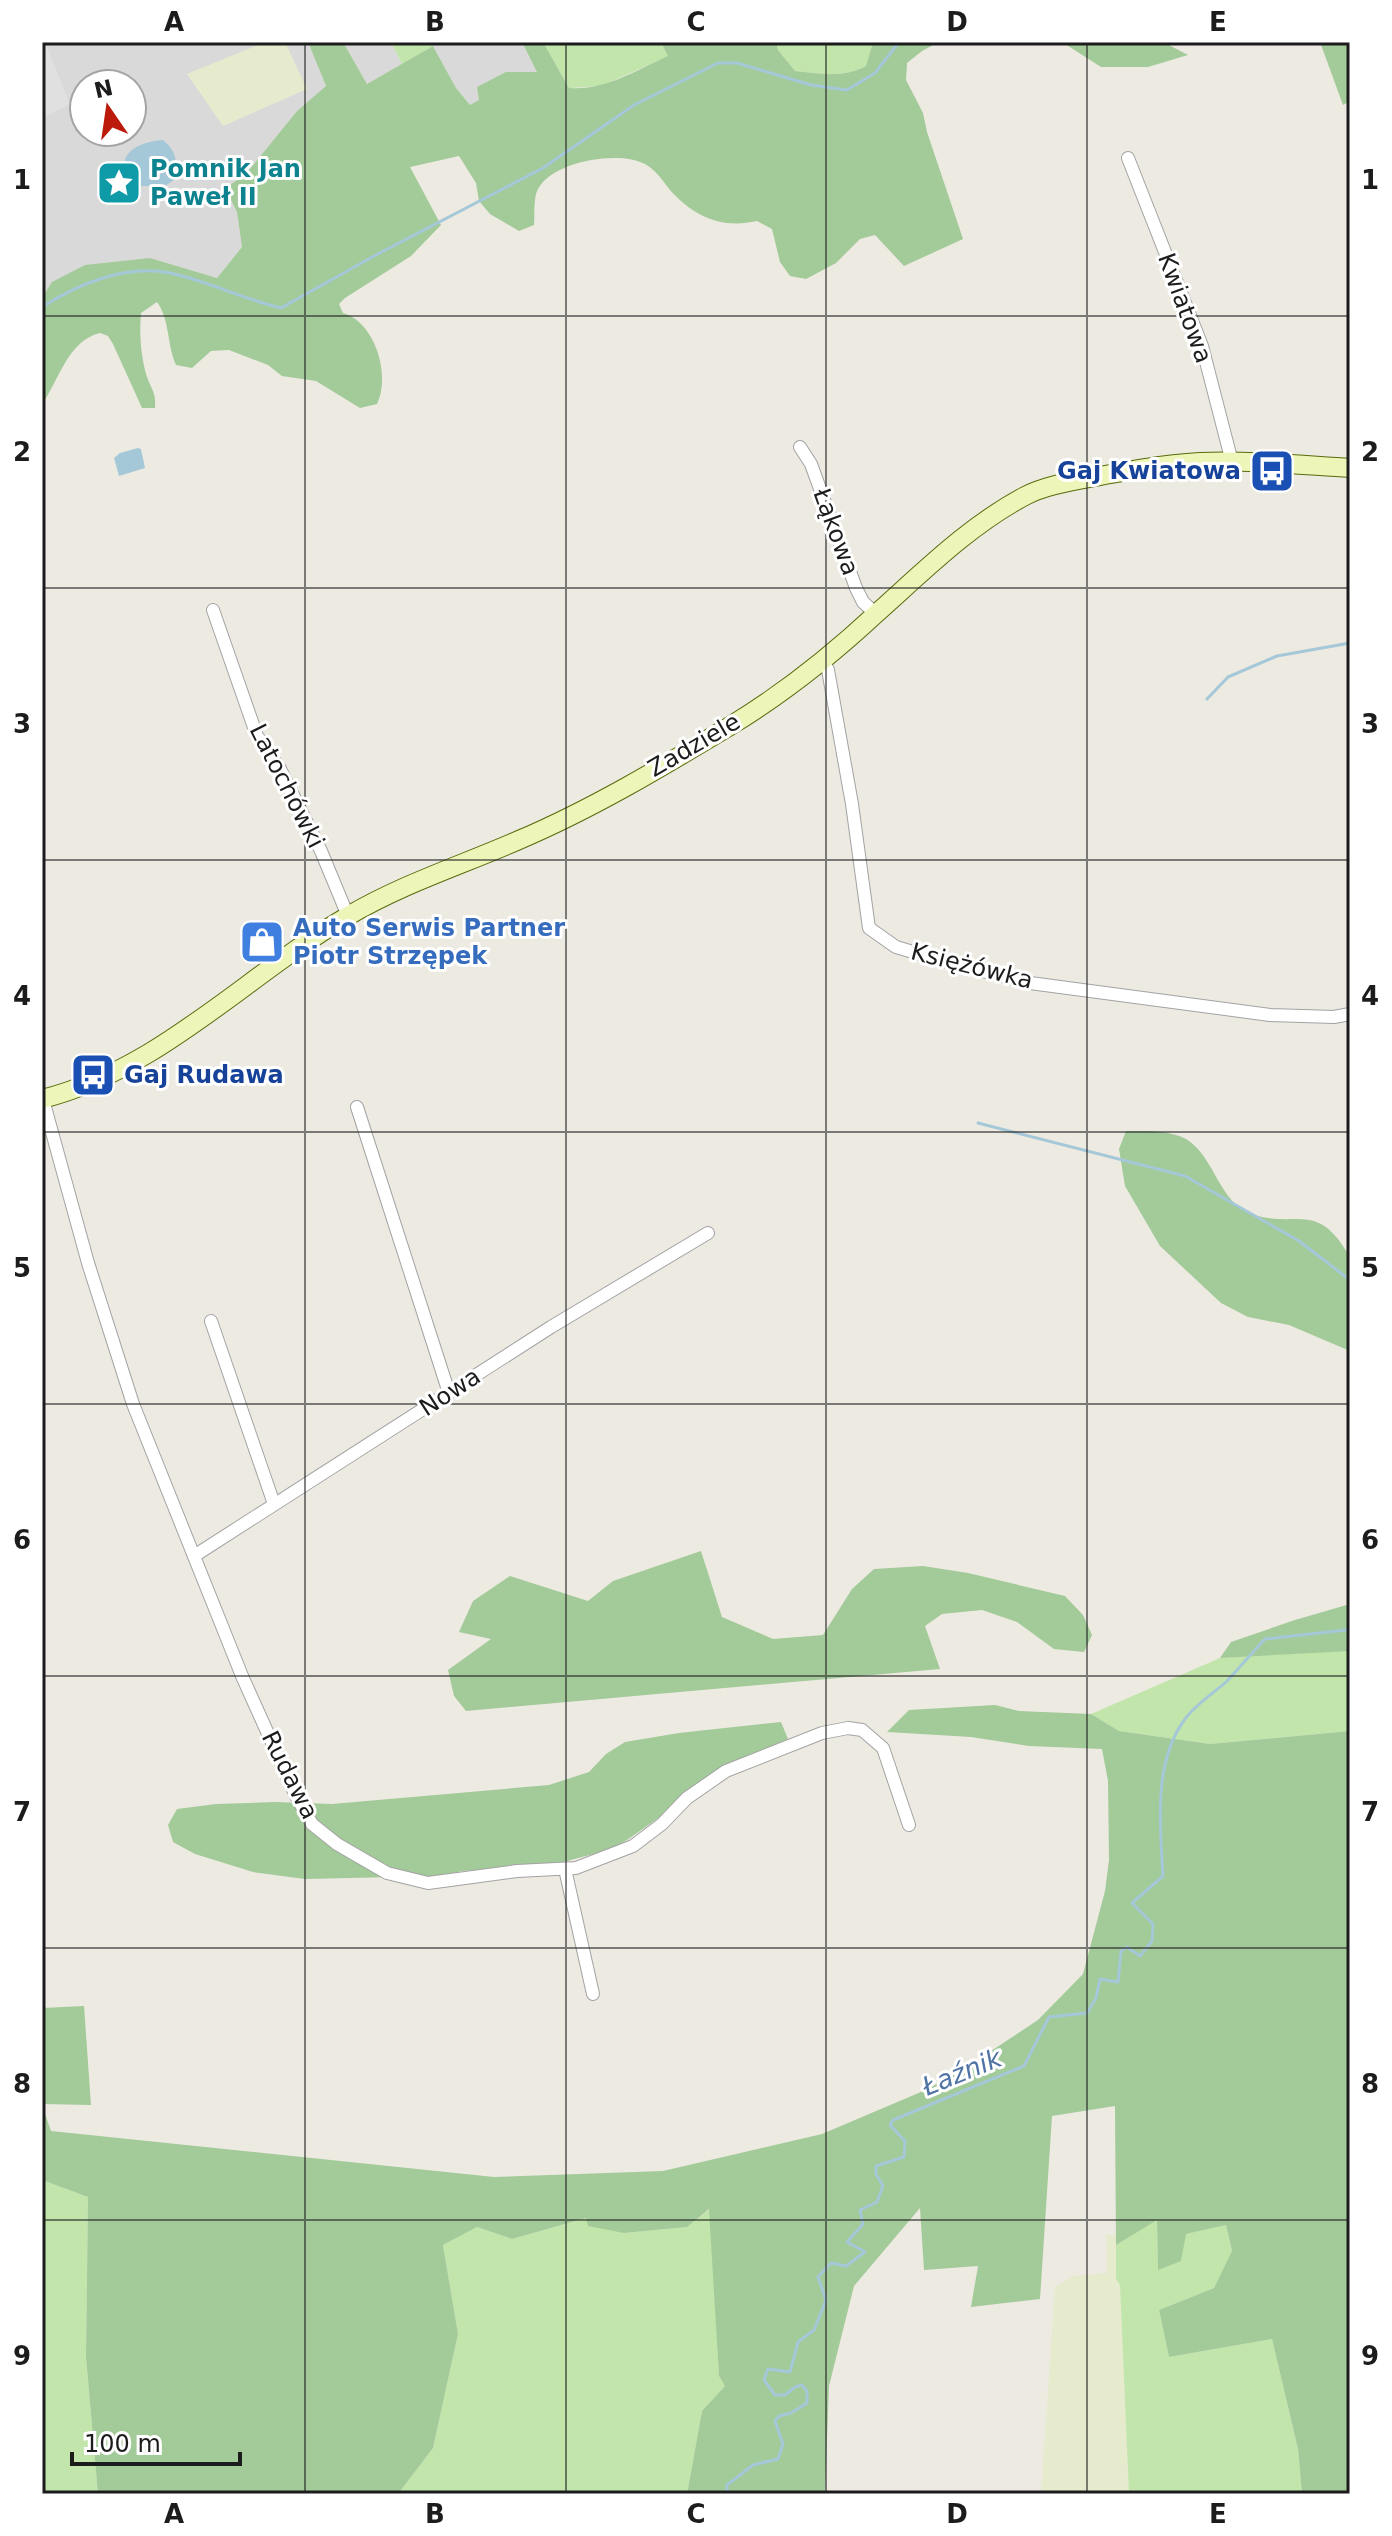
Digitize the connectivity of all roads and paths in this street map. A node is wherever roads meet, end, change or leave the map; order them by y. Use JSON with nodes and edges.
{"nodes":[{"id":1,"x":1128,"y":158,"type":"dead end"},
{"id":2,"x":800,"y":447,"type":"dead end"},
{"id":3,"x":1232,"y":462,"type":"junction"},
{"id":4,"x":1350,"y":468,"type":"edge"},
{"id":5,"x":213,"y":610,"type":"dead end"},
{"id":6,"x":876,"y":614,"type":"junction"},
{"id":7,"x":823,"y":660,"type":"junction"},
{"id":8,"x":348,"y":916,"type":"junction"},
{"id":9,"x":1350,"y":1014,"type":"edge"},
{"id":10,"x":42,"y":1098,"type":"edge"},
{"id":11,"x":357,"y":1107,"type":"dead end"},
{"id":12,"x":708,"y":1233,"type":"dead end"},
{"id":13,"x":211,"y":1321,"type":"dead end"},
{"id":14,"x":449,"y":1393,"type":"junction"},
{"id":15,"x":274,"y":1504,"type":"junction"},
{"id":16,"x":194,"y":1556,"type":"junction"},
{"id":17,"x":909,"y":1825,"type":"dead end"},
{"id":18,"x":565,"y":1869,"type":"junction"},
{"id":19,"x":593,"y":1994,"type":"dead end"}],
"edges":[{"from":1,"to":3,"type":"street","name":"Kwiatowa"},
{"from":2,"to":6,"type":"street","name":"Łąkowa"},
{"from":3,"to":4,"type":"street","name":"Zadziele"},
{"from":3,"to":6,"type":"street","name":"Zadziele"},
{"from":5,"to":8,"type":"street","name":"Latochówki"},
{"from":6,"to":7,"type":"street","name":"Zadziele"},
{"from":7,"to":8,"type":"street","name":"Zadziele"},
{"from":7,"to":9,"type":"street","name":"Księżówka"},
{"from":8,"to":10,"type":"street","name":"Zadziele"},
{"from":10,"to":16,"type":"street","name":"Rudawa"},
{"from":11,"to":14,"type":"street"},
{"from":12,"to":14,"type":"street","name":"Nowa"},
{"from":13,"to":15,"type":"street"},
{"from":14,"to":15,"type":"street","name":"Nowa"},
{"from":15,"to":16,"type":"street","name":"Nowa"},
{"from":16,"to":18,"type":"street","name":"Rudawa"},
{"from":17,"to":18,"type":"street","name":"Rudawa"},
{"from":18,"to":19,"type":"street"}]}
